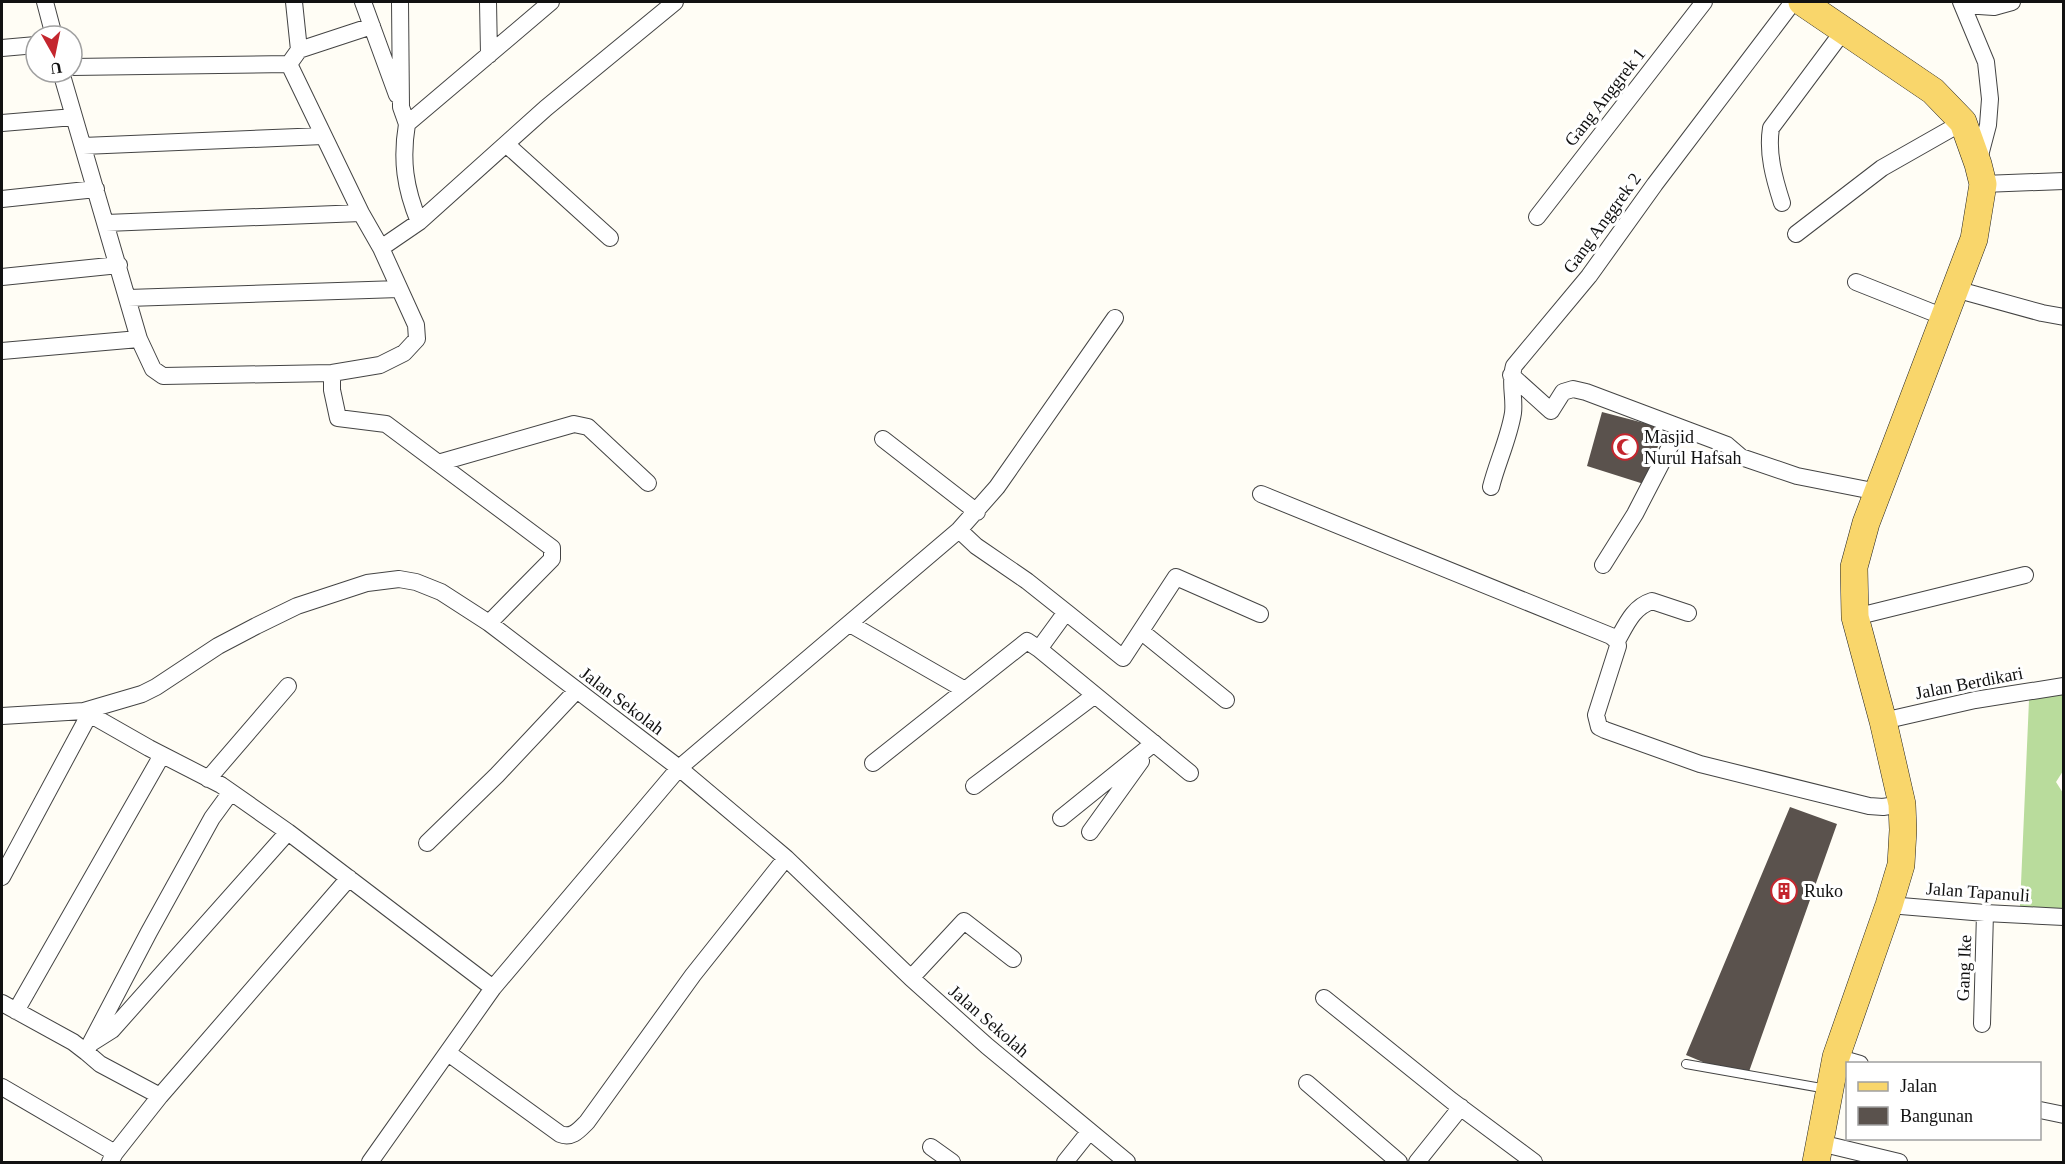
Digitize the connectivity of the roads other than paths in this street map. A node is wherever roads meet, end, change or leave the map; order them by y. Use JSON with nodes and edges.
{"nodes":[{"id":1,"x":45,"y":2,"type":"edge"},
{"id":2,"x":294,"y":2,"type":"edge"},
{"id":3,"x":363,"y":2,"type":"edge"},
{"id":4,"x":400,"y":2,"type":"edge"},
{"id":5,"x":488,"y":2,"type":"edge"},
{"id":6,"x":551,"y":2,"type":"edge"},
{"id":7,"x":675,"y":2,"type":"edge"},
{"id":8,"x":1704,"y":2,"type":"edge"},
{"id":9,"x":1793,"y":2,"type":"edge"},
{"id":10,"x":1802,"y":2,"type":"edge"},
{"id":11,"x":2012,"y":2,"type":"edge"},
{"id":12,"x":1962,"y":3,"type":"edge"},
{"id":13,"x":51,"y":24,"type":"edge"},
{"id":14,"x":372,"y":26,"type":"junction"},
{"id":15,"x":1844,"y":30,"type":"junction"},
{"id":16,"x":24,"y":46,"type":"edge"},
{"id":17,"x":2,"y":48,"type":"edge"},
{"id":18,"x":489,"y":55,"type":"junction"},
{"id":19,"x":294,"y":57,"type":"junction"},
{"id":20,"x":84,"y":66,"type":"edge"},
{"id":21,"x":64,"y":84,"type":"edge"},
{"id":22,"x":401,"y":107,"type":"junction"},
{"id":23,"x":74,"y":117,"type":"junction"},
{"id":24,"x":1963,"y":122,"type":"junction"},
{"id":25,"x":2,"y":123,"type":"edge"},
{"id":26,"x":407,"y":124,"type":"junction"},
{"id":27,"x":323,"y":136,"type":"junction"},
{"id":28,"x":506,"y":144,"type":"junction"},
{"id":29,"x":83,"y":146,"type":"junction"},
{"id":30,"x":1980,"y":174,"type":"junction"},
{"id":31,"x":2064,"y":180,"type":"edge"},
{"id":32,"x":96,"y":189,"type":"junction"},
{"id":33,"x":2,"y":200,"type":"edge"},
{"id":34,"x":1782,"y":203,"type":"dead end"},
{"id":35,"x":361,"y":213,"type":"junction"},
{"id":36,"x":1537,"y":217,"type":"dead end"},
{"id":37,"x":419,"y":222,"type":"junction"},
{"id":38,"x":106,"y":223,"type":"junction"},
{"id":39,"x":1796,"y":234,"type":"dead end"},
{"id":40,"x":610,"y":238,"type":"dead end"},
{"id":41,"x":381,"y":248,"type":"junction"},
{"id":42,"x":119,"y":265,"type":"junction"},
{"id":43,"x":2,"y":277,"type":"edge"},
{"id":44,"x":1856,"y":282,"type":"dead end"},
{"id":45,"x":399,"y":289,"type":"junction"},
{"id":46,"x":1955,"y":289,"type":"junction"},
{"id":47,"x":128,"y":298,"type":"junction"},
{"id":48,"x":1944,"y":317,"type":"junction"},
{"id":49,"x":2064,"y":317,"type":"edge"},
{"id":50,"x":1115,"y":318,"type":"dead end"},
{"id":51,"x":139,"y":339,"type":"junction"},
{"id":52,"x":2,"y":351,"type":"edge"},
{"id":53,"x":332,"y":373,"type":"junction"},
{"id":54,"x":1511,"y":375,"type":"junction"},
{"id":55,"x":1679,"y":429,"type":"junction"},
{"id":56,"x":883,"y":439,"type":"dead end"},
{"id":57,"x":438,"y":463,"type":"junction"},
{"id":58,"x":648,"y":483,"type":"dead end"},
{"id":59,"x":1491,"y":487,"type":"dead end"},
{"id":60,"x":1878,"y":492,"type":"junction"},
{"id":61,"x":1262,"y":494,"type":"dead end"},
{"id":62,"x":977,"y":512,"type":"junction"},
{"id":63,"x":959,"y":530,"type":"junction"},
{"id":64,"x":1603,"y":565,"type":"dead end"},
{"id":65,"x":2025,"y":575,"type":"dead end"},
{"id":66,"x":1065,"y":612,"type":"junction"},
{"id":67,"x":1688,"y":613,"type":"dead end"},
{"id":68,"x":1260,"y":614,"type":"dead end"},
{"id":69,"x":1856,"y":617,"type":"junction"},
{"id":70,"x":489,"y":624,"type":"junction"},
{"id":71,"x":850,"y":624,"type":"junction"},
{"id":72,"x":1142,"y":632,"type":"junction"},
{"id":73,"x":1617,"y":641,"type":"junction"},
{"id":74,"x":1039,"y":649,"type":"junction"},
{"id":75,"x":288,"y":686,"type":"dead end"},
{"id":76,"x":2064,"y":686,"type":"edge"},
{"id":77,"x":965,"y":690,"type":"junction"},
{"id":78,"x":576,"y":691,"type":"junction"},
{"id":79,"x":1095,"y":695,"type":"junction"},
{"id":80,"x":1226,"y":700,"type":"dead end"},
{"id":81,"x":87,"y":713,"type":"junction"},
{"id":82,"x":4,"y":721,"type":"edge"},
{"id":83,"x":1883,"y":721,"type":"junction"},
{"id":84,"x":1154,"y":744,"type":"junction"},
{"id":85,"x":162,"y":755,"type":"junction"},
{"id":86,"x":873,"y":763,"type":"dead end"},
{"id":87,"x":680,"y":768,"type":"junction"},
{"id":88,"x":1190,"y":773,"type":"dead end"},
{"id":89,"x":208,"y":778,"type":"junction"},
{"id":90,"x":974,"y":786,"type":"dead end"},
{"id":91,"x":231,"y":792,"type":"junction"},
{"id":92,"x":1902,"y":804,"type":"junction"},
{"id":93,"x":1061,"y":819,"type":"dead end"},
{"id":94,"x":288,"y":832,"type":"junction"},
{"id":95,"x":1090,"y":832,"type":"dead end"},
{"id":96,"x":427,"y":843,"type":"dead end"},
{"id":97,"x":786,"y":858,"type":"junction"},
{"id":98,"x":2,"y":877,"type":"edge"},
{"id":99,"x":349,"y":878,"type":"junction"},
{"id":100,"x":1889,"y":905,"type":"junction"},
{"id":101,"x":1985,"y":913,"type":"junction"},
{"id":102,"x":2064,"y":917,"type":"edge"},
{"id":103,"x":1013,"y":959,"type":"dead end"},
{"id":104,"x":912,"y":978,"type":"junction"},
{"id":105,"x":493,"y":988,"type":"junction"},
{"id":106,"x":1324,"y":998,"type":"dead end"},
{"id":107,"x":9,"y":1007,"type":"edge"},
{"id":108,"x":1982,"y":1024,"type":"dead end"},
{"id":109,"x":89,"y":1047,"type":"junction"},
{"id":110,"x":448,"y":1053,"type":"junction"},
{"id":111,"x":1848,"y":1060,"type":"edge"},
{"id":112,"x":1846,"y":1063,"type":"edge"},
{"id":113,"x":1686,"y":1064,"type":"dead end"},
{"id":114,"x":1307,"y":1083,"type":"dead end"},
{"id":115,"x":2,"y":1087,"type":"edge"},
{"id":116,"x":1830,"y":1090,"type":"junction"},
{"id":117,"x":160,"y":1096,"type":"junction"},
{"id":118,"x":1461,"y":1107,"type":"junction"},
{"id":119,"x":2041,"y":1110,"type":"edge"},
{"id":120,"x":2064,"y":1115,"type":"edge"},
{"id":121,"x":1089,"y":1132,"type":"junction"},
{"id":122,"x":931,"y":1147,"type":"dead end"},
{"id":123,"x":1818,"y":1153,"type":"edge"},
{"id":124,"x":113,"y":1158,"type":"edge"},
{"id":125,"x":370,"y":1162,"type":"edge"},
{"id":126,"x":952,"y":1162,"type":"edge"},
{"id":127,"x":1065,"y":1162,"type":"edge"},
{"id":128,"x":1127,"y":1162,"type":"edge"},
{"id":129,"x":1399,"y":1162,"type":"edge"},
{"id":130,"x":1417,"y":1162,"type":"edge"},
{"id":131,"x":1534,"y":1162,"type":"edge"},
{"id":132,"x":1899,"y":1162,"type":"edge"}],
"edges":[{"from":1,"to":13,"type":"street"},
{"from":2,"to":19,"type":"street"},
{"from":3,"to":14,"type":"street"},
{"from":4,"to":22,"type":"street"},
{"from":5,"to":18,"type":"street"},
{"from":6,"to":18,"type":"street"},
{"from":7,"to":28,"type":"street"},
{"from":8,"to":36,"type":"street","name":"Gang Anggrek 1"},
{"from":9,"to":54,"type":"street","name":"Gang Anggrek 2"},
{"from":10,"to":15,"type":"main road"},
{"from":11,"to":12,"type":"street"},
{"from":12,"to":30,"type":"street"},
{"from":14,"to":19,"type":"street"},
{"from":14,"to":22,"type":"street"},
{"from":15,"to":24,"type":"main road"},
{"from":15,"to":34,"type":"street"},
{"from":16,"to":17,"type":"street"},
{"from":18,"to":26,"type":"street"},
{"from":19,"to":20,"type":"street"},
{"from":19,"to":27,"type":"street"},
{"from":21,"to":23,"type":"street"},
{"from":22,"to":26,"type":"street"},
{"from":23,"to":25,"type":"street"},
{"from":23,"to":29,"type":"street"},
{"from":24,"to":30,"type":"main road"},
{"from":24,"to":39,"type":"street"},
{"from":26,"to":37,"type":"street"},
{"from":27,"to":29,"type":"street"},
{"from":27,"to":35,"type":"street"},
{"from":28,"to":37,"type":"street"},
{"from":28,"to":40,"type":"street"},
{"from":29,"to":32,"type":"street"},
{"from":30,"to":31,"type":"street"},
{"from":30,"to":46,"type":"main road"},
{"from":32,"to":33,"type":"street"},
{"from":32,"to":38,"type":"street"},
{"from":35,"to":38,"type":"street"},
{"from":35,"to":41,"type":"street"},
{"from":37,"to":41,"type":"street"},
{"from":38,"to":42,"type":"street"},
{"from":41,"to":45,"type":"street"},
{"from":42,"to":43,"type":"street"},
{"from":42,"to":47,"type":"street"},
{"from":44,"to":48,"type":"street"},
{"from":45,"to":47,"type":"street"},
{"from":45,"to":53,"type":"street"},
{"from":46,"to":48,"type":"main road"},
{"from":46,"to":49,"type":"street"},
{"from":47,"to":51,"type":"street"},
{"from":48,"to":60,"type":"main road"},
{"from":50,"to":62,"type":"street"},
{"from":51,"to":52,"type":"street"},
{"from":51,"to":53,"type":"street"},
{"from":53,"to":57,"type":"street"},
{"from":54,"to":55,"type":"street"},
{"from":54,"to":59,"type":"street"},
{"from":55,"to":60,"type":"street"},
{"from":55,"to":64,"type":"street"},
{"from":56,"to":62,"type":"street"},
{"from":57,"to":58,"type":"street"},
{"from":57,"to":70,"type":"street"},
{"from":60,"to":69,"type":"main road"},
{"from":61,"to":73,"type":"street"},
{"from":62,"to":63,"type":"street"},
{"from":63,"to":66,"type":"street"},
{"from":63,"to":71,"type":"street"},
{"from":65,"to":69,"type":"street"},
{"from":66,"to":72,"type":"street"},
{"from":66,"to":74,"type":"street"},
{"from":67,"to":73,"type":"street"},
{"from":68,"to":72,"type":"street"},
{"from":69,"to":83,"type":"main road"},
{"from":70,"to":78,"type":"street","name":"Jalan Sekolah"},
{"from":70,"to":81,"type":"street","name":"Jalan Sekolah"},
{"from":71,"to":77,"type":"street"},
{"from":71,"to":87,"type":"street"},
{"from":72,"to":80,"type":"street"},
{"from":73,"to":92,"type":"street"},
{"from":74,"to":77,"type":"street"},
{"from":74,"to":79,"type":"street"},
{"from":75,"to":89,"type":"street"},
{"from":76,"to":83,"type":"street","name":"Jalan Berdikari"},
{"from":77,"to":86,"type":"street"},
{"from":78,"to":87,"type":"street","name":"Jalan Sekolah"},
{"from":78,"to":96,"type":"street"},
{"from":79,"to":84,"type":"street"},
{"from":79,"to":90,"type":"street"},
{"from":81,"to":82,"type":"street","name":"Jalan Sekolah"},
{"from":81,"to":85,"type":"street"},
{"from":81,"to":98,"type":"street"},
{"from":83,"to":92,"type":"main road"},
{"from":84,"to":88,"type":"street"},
{"from":84,"to":93,"type":"street"},
{"from":84,"to":95,"type":"street"},
{"from":85,"to":89,"type":"street"},
{"from":85,"to":107,"type":"street"},
{"from":87,"to":97,"type":"street","name":"Jalan Sekolah"},
{"from":87,"to":105,"type":"street"},
{"from":89,"to":91,"type":"street"},
{"from":91,"to":94,"type":"street"},
{"from":91,"to":109,"type":"street"},
{"from":92,"to":100,"type":"main road"},
{"from":94,"to":99,"type":"street"},
{"from":94,"to":109,"type":"street"},
{"from":97,"to":104,"type":"street","name":"Jalan Sekolah"},
{"from":97,"to":110,"type":"street"},
{"from":99,"to":105,"type":"street"},
{"from":99,"to":117,"type":"street"},
{"from":100,"to":101,"type":"street","name":"Jalan Tapanuli"},
{"from":100,"to":111,"type":"main road"},
{"from":101,"to":102,"type":"street","name":"Jalan Tapanuli"},
{"from":101,"to":108,"type":"street","name":"Gang Ike"},
{"from":103,"to":104,"type":"street"},
{"from":104,"to":121,"type":"street","name":"Jalan Sekolah"},
{"from":105,"to":110,"type":"street"},
{"from":106,"to":118,"type":"street"},
{"from":107,"to":109,"type":"street"},
{"from":109,"to":117,"type":"street"},
{"from":110,"to":125,"type":"street"},
{"from":112,"to":116,"type":"main road"},
{"from":113,"to":116,"type":"lane"},
{"from":114,"to":129,"type":"street"},
{"from":115,"to":124,"type":"street"},
{"from":116,"to":123,"type":"main road"},
{"from":117,"to":124,"type":"street"},
{"from":118,"to":130,"type":"street"},
{"from":118,"to":131,"type":"street"},
{"from":119,"to":120,"type":"street"},
{"from":121,"to":127,"type":"street"},
{"from":121,"to":128,"type":"street","name":"Jalan Sekolah"},
{"from":122,"to":126,"type":"street"},
{"from":123,"to":132,"type":"street"}]}
